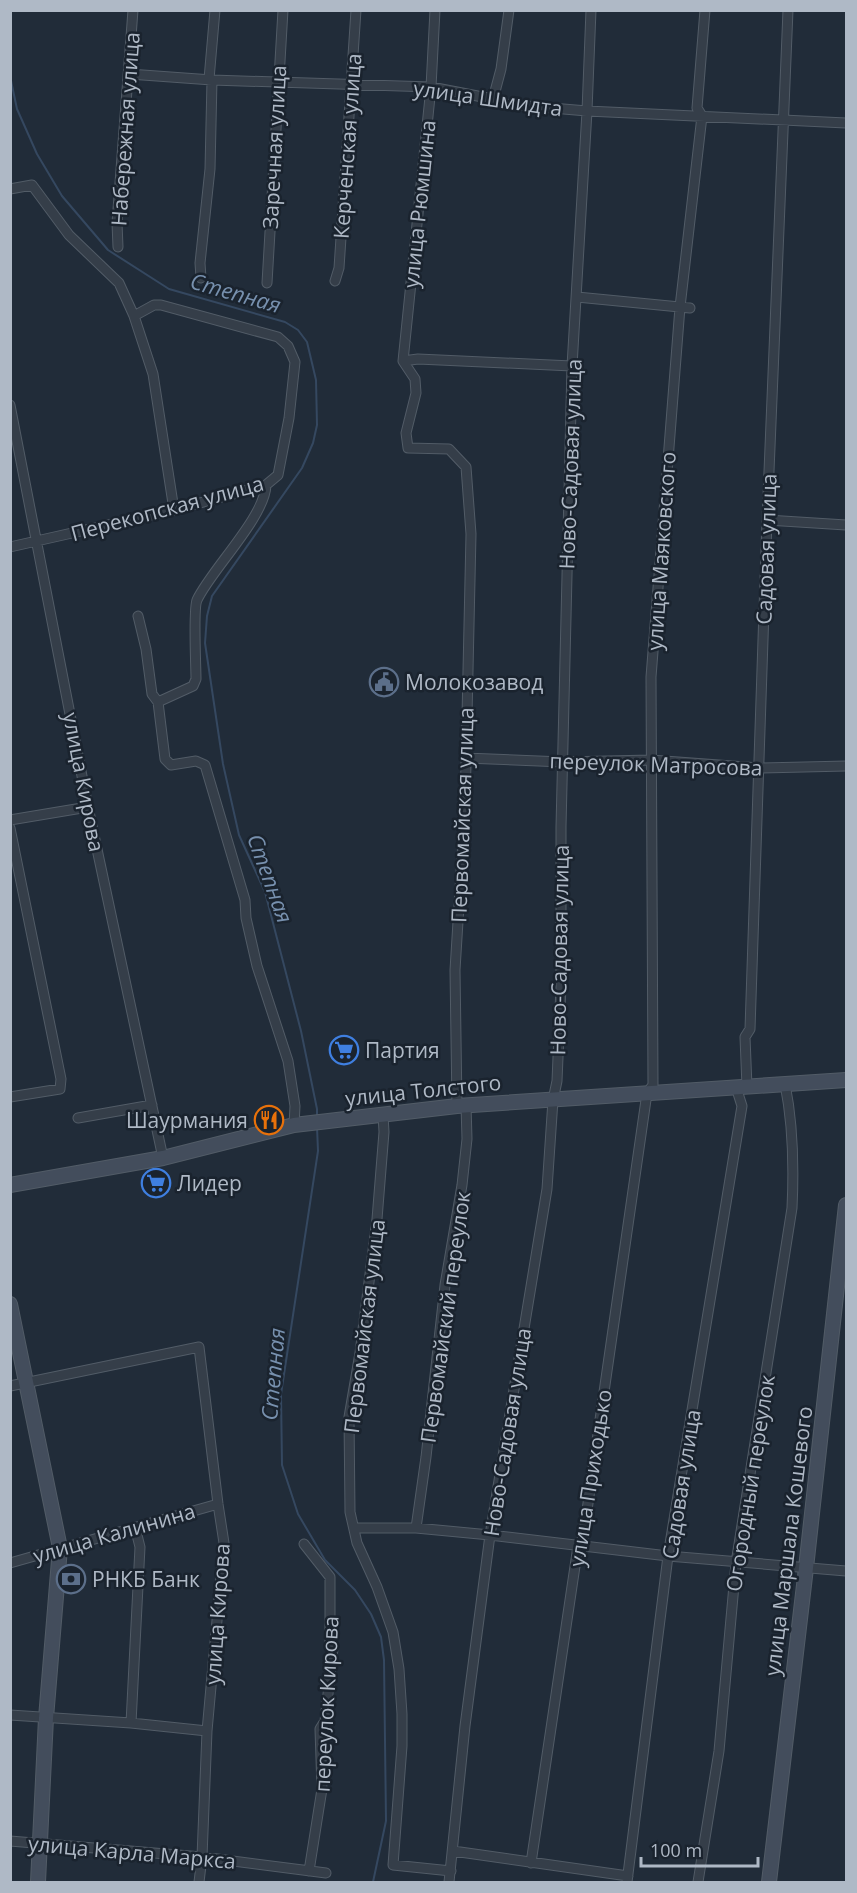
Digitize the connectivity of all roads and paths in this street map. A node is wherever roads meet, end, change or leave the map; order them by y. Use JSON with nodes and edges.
{"nodes":[{"id":1,"x":133,"y":10,"type":"edge"},
{"id":2,"x":215,"y":10,"type":"edge"},
{"id":3,"x":283,"y":10,"type":"edge"},
{"id":4,"x":356,"y":10,"type":"edge"},
{"id":5,"x":435,"y":10,"type":"edge"},
{"id":6,"x":509,"y":10,"type":"edge"},
{"id":7,"x":591,"y":10,"type":"edge"},
{"id":8,"x":705,"y":10,"type":"edge"},
{"id":9,"x":788,"y":10,"type":"edge"},
{"id":10,"x":129,"y":74,"type":"junction"},
{"id":11,"x":210,"y":79,"type":"junction"},
{"id":12,"x":278,"y":82,"type":"junction"},
{"id":13,"x":351,"y":84,"type":"junction"},
{"id":14,"x":431,"y":87,"type":"junction"},
{"id":15,"x":493,"y":99,"type":"junction"},
{"id":16,"x":587,"y":111,"type":"junction"},
{"id":17,"x":702,"y":116,"type":"junction"},
{"id":18,"x":783,"y":121,"type":"junction"},
{"id":19,"x":846,"y":123,"type":"edge"},
{"id":20,"x":10,"y":189,"type":"edge"},
{"id":21,"x":118,"y":247,"type":"dead end"},
{"id":22,"x":201,"y":278,"type":"dead end"},
{"id":23,"x":335,"y":281,"type":"dead end"},
{"id":24,"x":267,"y":283,"type":"dead end"},
{"id":25,"x":577,"y":297,"type":"junction"},
{"id":26,"x":685,"y":307,"type":"junction"},
{"id":27,"x":134,"y":316,"type":"junction"},
{"id":28,"x":403,"y":361,"type":"junction"},
{"id":29,"x":572,"y":366,"type":"junction"},
{"id":30,"x":10,"y":405,"type":"edge"},
{"id":31,"x":266,"y":485,"type":"junction"},
{"id":32,"x":174,"y":510,"type":"junction"},
{"id":33,"x":767,"y":520,"type":"junction"},
{"id":34,"x":846,"y":525,"type":"edge"},
{"id":35,"x":37,"y":541,"type":"junction"},
{"id":36,"x":10,"y":547,"type":"edge"},
{"id":37,"x":138,"y":616,"type":"dead end"},
{"id":38,"x":158,"y":702,"type":"junction"},
{"id":39,"x":465,"y":758,"type":"junction"},
{"id":40,"x":651,"y":760,"type":"junction"},
{"id":41,"x":563,"y":762,"type":"junction"},
{"id":42,"x":846,"y":766,"type":"edge"},
{"id":43,"x":759,"y":768,"type":"junction"},
{"id":44,"x":88,"y":807,"type":"junction"},
{"id":45,"x":10,"y":819,"type":"edge"},
{"id":46,"x":10,"y":828,"type":"edge"},
{"id":47,"x":846,"y":1080,"type":"edge"},
{"id":48,"x":785,"y":1084,"type":"junction"},
{"id":49,"x":742,"y":1087,"type":"junction"},
{"id":50,"x":647,"y":1093,"type":"junction"},
{"id":51,"x":10,"y":1097,"type":"edge"},
{"id":52,"x":553,"y":1100,"type":"junction"},
{"id":53,"x":152,"y":1105,"type":"junction"},
{"id":54,"x":461,"y":1106,"type":"junction"},
{"id":55,"x":383,"y":1115,"type":"junction"},
{"id":56,"x":78,"y":1118,"type":"dead end"},
{"id":57,"x":297,"y":1125,"type":"junction"},
{"id":58,"x":164,"y":1158,"type":"junction"},
{"id":59,"x":10,"y":1185,"type":"edge"},
{"id":60,"x":846,"y":1205,"type":"edge"},
{"id":61,"x":10,"y":1304,"type":"edge"},
{"id":62,"x":27,"y":1382,"type":"junction"},
{"id":63,"x":10,"y":1386,"type":"edge"},
{"id":64,"x":218,"y":1504,"type":"junction"},
{"id":65,"x":135,"y":1527,"type":"junction"},
{"id":66,"x":354,"y":1528,"type":"junction"},
{"id":67,"x":416,"y":1528,"type":"junction"},
{"id":68,"x":490,"y":1535,"type":"junction"},
{"id":69,"x":304,"y":1544,"type":"dead end"},
{"id":70,"x":578,"y":1546,"type":"junction"},
{"id":71,"x":60,"y":1548,"type":"junction"},
{"id":72,"x":668,"y":1556,"type":"junction"},
{"id":73,"x":10,"y":1563,"type":"edge"},
{"id":74,"x":736,"y":1563,"type":"junction"},
{"id":75,"x":806,"y":1568,"type":"junction"},
{"id":76,"x":846,"y":1571,"type":"edge"},
{"id":77,"x":10,"y":1715,"type":"edge"},
{"id":78,"x":46,"y":1718,"type":"junction"},
{"id":79,"x":131,"y":1723,"type":"junction"},
{"id":80,"x":207,"y":1731,"type":"junction"},
{"id":81,"x":10,"y":1841,"type":"edge"},
{"id":82,"x":41,"y":1844,"type":"junction"},
{"id":83,"x":453,"y":1851,"type":"junction"},
{"id":84,"x":202,"y":1857,"type":"junction"},
{"id":85,"x":531,"y":1863,"type":"junction"},
{"id":86,"x":309,"y":1871,"type":"junction"},
{"id":87,"x":451,"y":1871,"type":"junction"},
{"id":88,"x":326,"y":1873,"type":"dead end"},
{"id":89,"x":627,"y":1879,"type":"edge"},
{"id":90,"x":38,"y":1882,"type":"edge"},
{"id":91,"x":200,"y":1882,"type":"edge"},
{"id":92,"x":449,"y":1882,"type":"edge"},
{"id":93,"x":698,"y":1882,"type":"edge"},
{"id":94,"x":769,"y":1882,"type":"edge"}],
"edges":[{"from":1,"to":10,"type":"street","name":"Набережная улица"},
{"from":2,"to":11,"type":"street"},
{"from":3,"to":12,"type":"street","name":"Заречная улица"},
{"from":4,"to":13,"type":"street","name":"Керченская улица"},
{"from":5,"to":14,"type":"street","name":"улица Рюмшина"},
{"from":6,"to":15,"type":"street"},
{"from":7,"to":16,"type":"street","name":"Ново-Садовая улица"},
{"from":8,"to":17,"type":"street","name":"улица Маяковского"},
{"from":9,"to":18,"type":"street","name":"Садовая улица"},
{"from":10,"to":11,"type":"street","name":"улица Шмидта"},
{"from":10,"to":21,"type":"street","name":"Набережная улица"},
{"from":11,"to":12,"type":"street","name":"улица Шмидта"},
{"from":11,"to":22,"type":"street"},
{"from":12,"to":13,"type":"street","name":"улица Шмидта"},
{"from":12,"to":24,"type":"street","name":"Заречная улица"},
{"from":13,"to":14,"type":"street","name":"улица Шмидта"},
{"from":13,"to":23,"type":"street","name":"Керченская улица"},
{"from":14,"to":15,"type":"street","name":"улица Шмидта"},
{"from":14,"to":28,"type":"street","name":"улица Рюмшина"},
{"from":15,"to":16,"type":"street","name":"улица Шмидта"},
{"from":16,"to":17,"type":"street","name":"улица Шмидта"},
{"from":16,"to":25,"type":"street","name":"Ново-Садовая улица"},
{"from":17,"to":18,"type":"street","name":"улица Шмидта"},
{"from":17,"to":26,"type":"street","name":"улица Маяковского"},
{"from":18,"to":19,"type":"street","name":"улица Шмидта"},
{"from":18,"to":33,"type":"street","name":"Садовая улица"},
{"from":20,"to":27,"type":"street"},
{"from":25,"to":26,"type":"street"},
{"from":25,"to":29,"type":"street","name":"Ново-Садовая улица"},
{"from":26,"to":40,"type":"street","name":"улица Маяковского"},
{"from":27,"to":31,"type":"street","name":"Перекопская улица"},
{"from":27,"to":32,"type":"street"},
{"from":28,"to":29,"type":"street"},
{"from":28,"to":39,"type":"street","name":"Первомайская улица"},
{"from":29,"to":41,"type":"street","name":"Ново-Садовая улица"},
{"from":30,"to":35,"type":"street","name":"улица Кирова"},
{"from":31,"to":32,"type":"street","name":"Перекопская улица"},
{"from":31,"to":38,"type":"street"},
{"from":32,"to":35,"type":"street","name":"Перекопская улица"},
{"from":33,"to":34,"type":"street"},
{"from":33,"to":43,"type":"street","name":"Садовая улица"},
{"from":35,"to":36,"type":"street","name":"Перекопская улица"},
{"from":35,"to":44,"type":"street","name":"улица Кирова"},
{"from":37,"to":38,"type":"street"},
{"from":38,"to":57,"type":"street"},
{"from":39,"to":41,"type":"street","name":"переулок Матросова"},
{"from":39,"to":54,"type":"street","name":"Первомайская улица"},
{"from":40,"to":41,"type":"street","name":"переулок Матросова"},
{"from":40,"to":43,"type":"street","name":"переулок Матросова"},
{"from":40,"to":50,"type":"street","name":"улица Маяковского"},
{"from":41,"to":52,"type":"street","name":"Ново-Садовая улица"},
{"from":42,"to":43,"type":"street","name":"переулок Матросова"},
{"from":43,"to":49,"type":"street","name":"Садовая улица"},
{"from":44,"to":45,"type":"street"},
{"from":44,"to":53,"type":"street","name":"улица Кирова"},
{"from":46,"to":51,"type":"street"},
{"from":47,"to":48,"type":"main road","name":"улица Толстого"},
{"from":48,"to":49,"type":"main road","name":"улица Толстого"},
{"from":48,"to":74,"type":"street","name":"Огородный переулок"},
{"from":49,"to":50,"type":"main road","name":"улица Толстого"},
{"from":49,"to":72,"type":"street","name":"Садовая улица"},
{"from":50,"to":52,"type":"main road","name":"улица Толстого"},
{"from":50,"to":70,"type":"street","name":"улица Приходько"},
{"from":52,"to":54,"type":"main road","name":"улица Толстого"},
{"from":52,"to":68,"type":"street","name":"Ново-Садовая улица"},
{"from":53,"to":56,"type":"street"},
{"from":53,"to":58,"type":"street","name":"улица Кирова"},
{"from":54,"to":55,"type":"main road","name":"улица Толстого"},
{"from":54,"to":67,"type":"street","name":"Первомайский переулок"},
{"from":55,"to":57,"type":"main road","name":"улица Толстого"},
{"from":55,"to":66,"type":"street","name":"Первомайская улица"},
{"from":57,"to":58,"type":"main road","name":"улица Толстого"},
{"from":58,"to":59,"type":"main road","name":"улица Толстого"},
{"from":60,"to":75,"type":"main road","name":"улица Маршала Кошевого"},
{"from":61,"to":62,"type":"main road"},
{"from":62,"to":63,"type":"street"},
{"from":62,"to":64,"type":"street","name":"улица Кирова"},
{"from":62,"to":71,"type":"main road"},
{"from":64,"to":65,"type":"street","name":"улица Калинина"},
{"from":64,"to":80,"type":"street","name":"улица Кирова"},
{"from":65,"to":71,"type":"street","name":"улица Калинина"},
{"from":65,"to":79,"type":"street"},
{"from":66,"to":67,"type":"street"},
{"from":66,"to":87,"type":"street","name":"Первомайская улица"},
{"from":67,"to":68,"type":"street"},
{"from":68,"to":70,"type":"street"},
{"from":68,"to":83,"type":"street","name":"Ново-Садовая улица"},
{"from":69,"to":86,"type":"street","name":"переулок Кирова"},
{"from":70,"to":72,"type":"street"},
{"from":70,"to":85,"type":"street","name":"улица Приходько"},
{"from":71,"to":73,"type":"street","name":"улица Калинина"},
{"from":71,"to":78,"type":"main road"},
{"from":72,"to":74,"type":"street"},
{"from":72,"to":89,"type":"street","name":"Садовая улица"},
{"from":74,"to":75,"type":"street"},
{"from":74,"to":93,"type":"street","name":"Огородный переулок"},
{"from":75,"to":76,"type":"street"},
{"from":75,"to":94,"type":"main road","name":"улица Маршала Кошевого"},
{"from":77,"to":78,"type":"street"},
{"from":78,"to":79,"type":"street"},
{"from":78,"to":82,"type":"main road"},
{"from":79,"to":80,"type":"street"},
{"from":80,"to":84,"type":"street","name":"улица Кирова"},
{"from":81,"to":82,"type":"street","name":"улица Карла Маркса"},
{"from":82,"to":84,"type":"street","name":"улица Карла Маркса"},
{"from":82,"to":90,"type":"main road"},
{"from":83,"to":85,"type":"street"},
{"from":83,"to":87,"type":"street","name":"Ново-Садовая улица"},
{"from":84,"to":86,"type":"street","name":"улица Карла Маркса"},
{"from":84,"to":91,"type":"street","name":"улица Кирова"},
{"from":85,"to":89,"type":"street"},
{"from":86,"to":88,"type":"street","name":"улица Карла Маркса"},
{"from":87,"to":92,"type":"street","name":"Ново-Садовая улица"}]}
